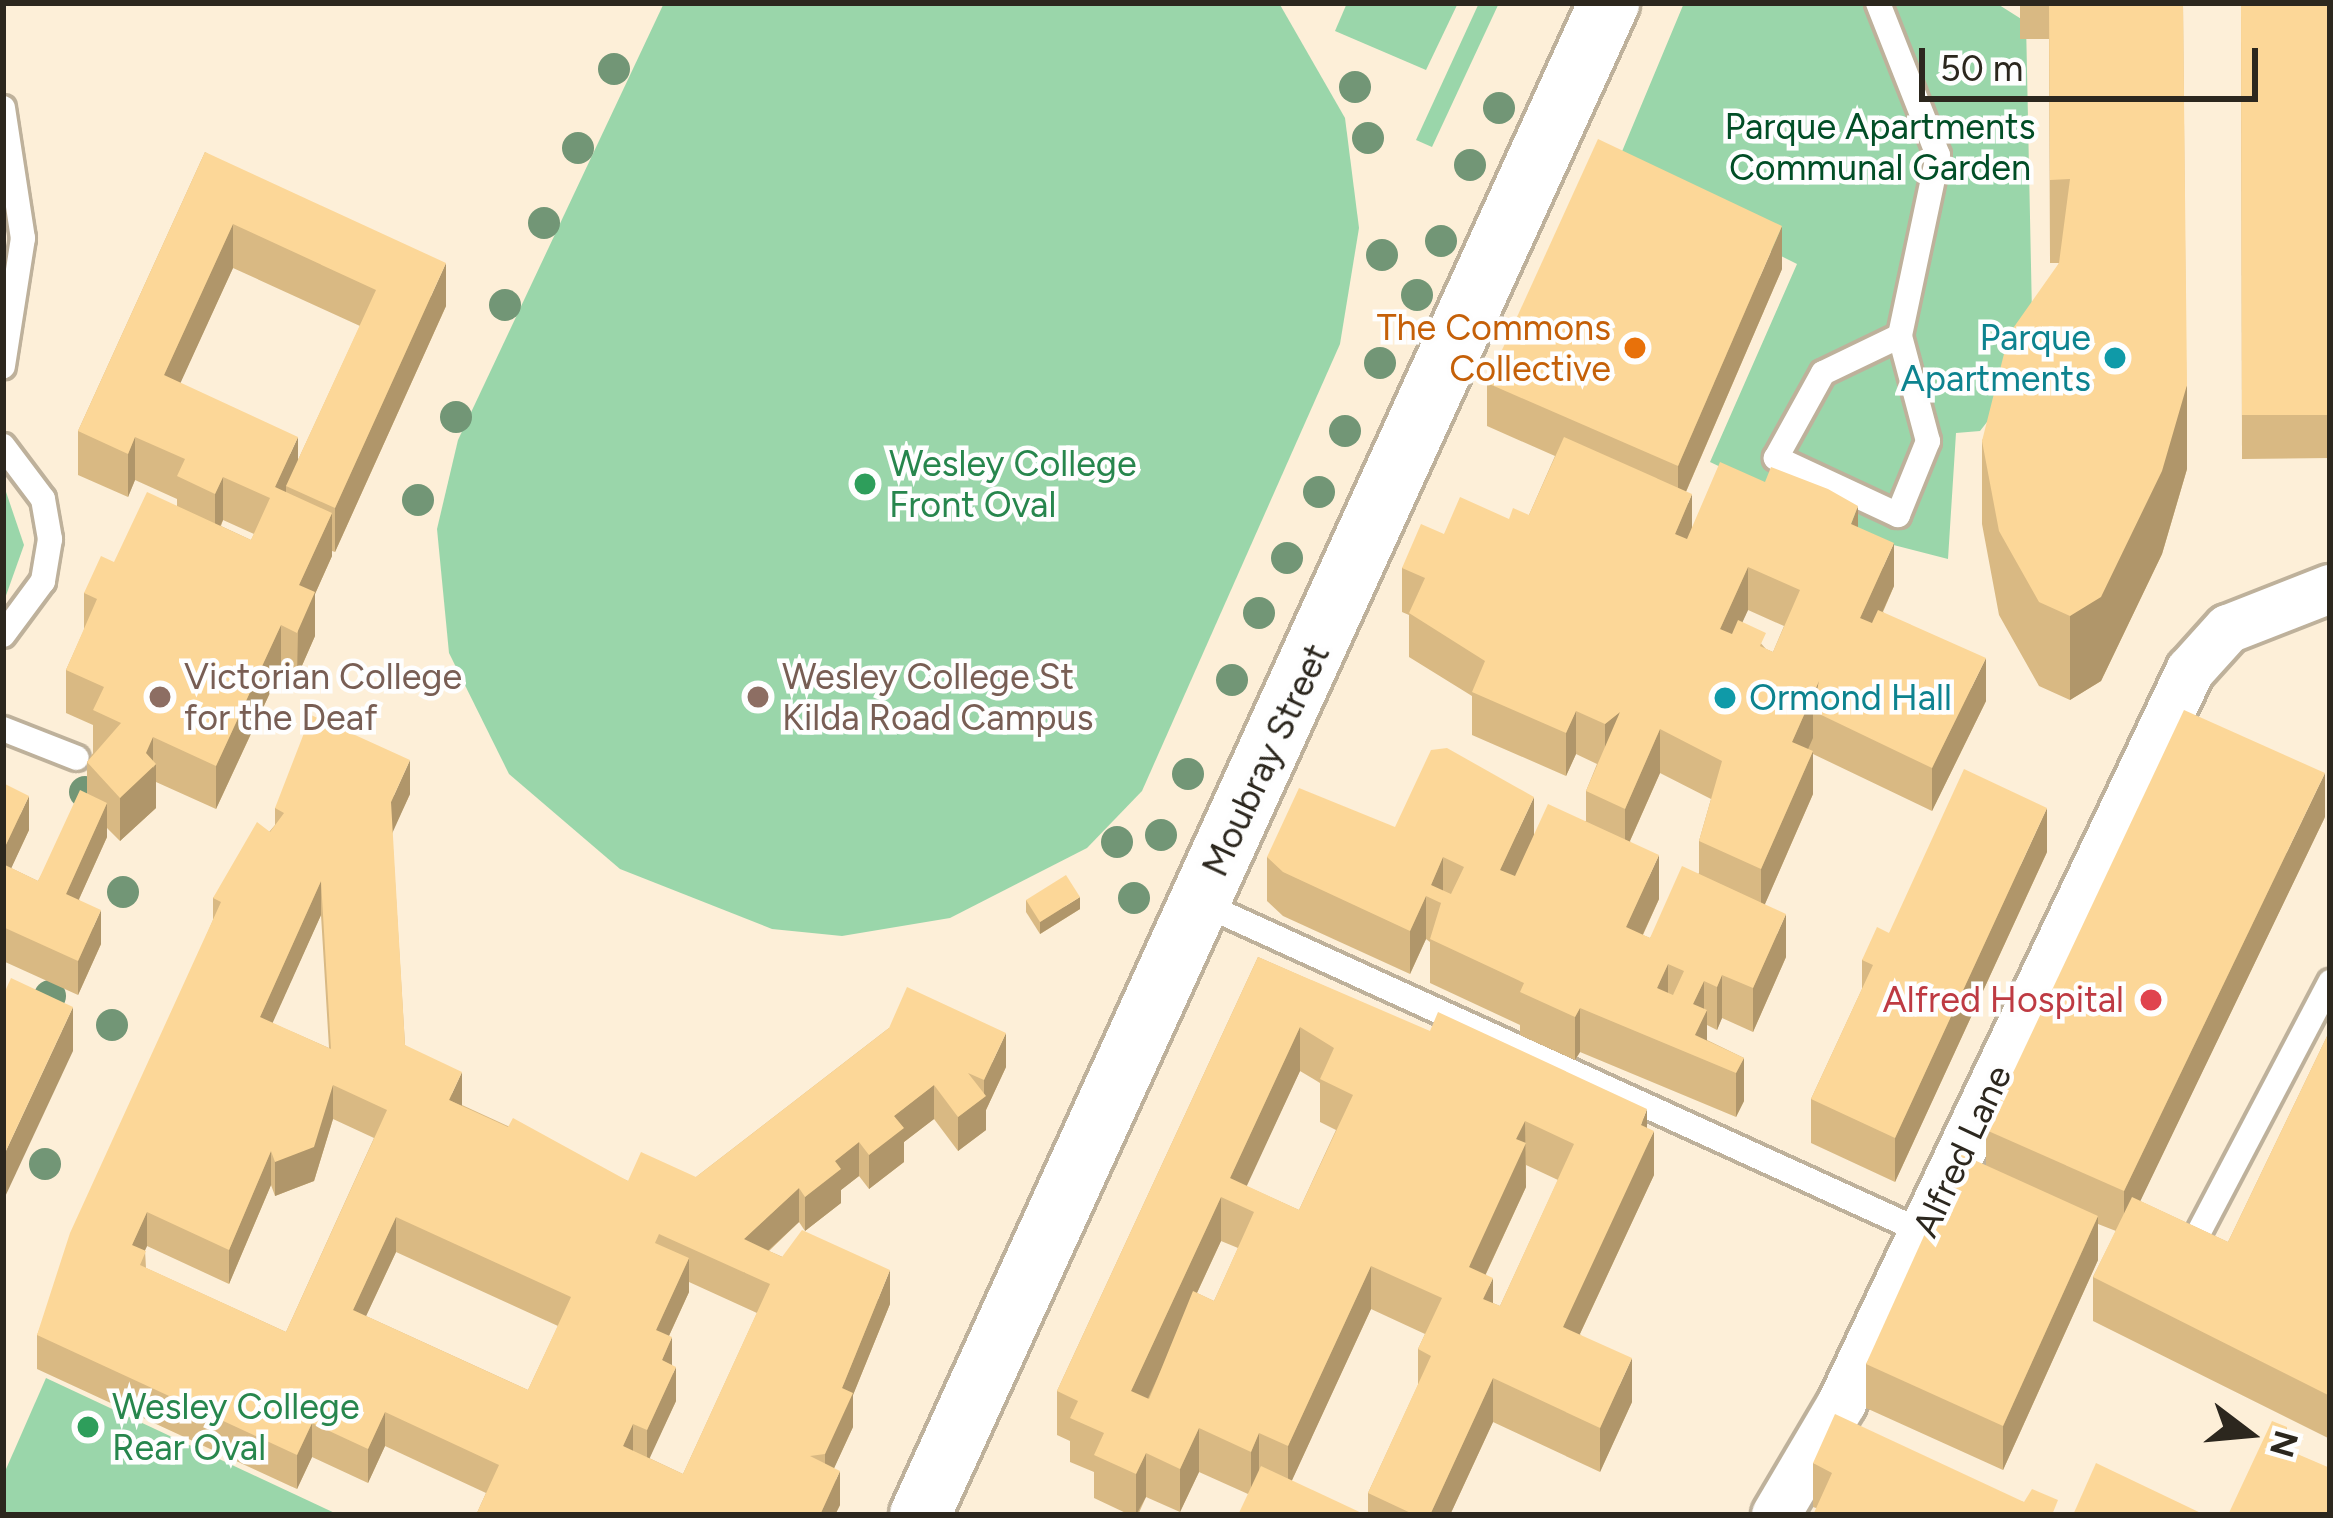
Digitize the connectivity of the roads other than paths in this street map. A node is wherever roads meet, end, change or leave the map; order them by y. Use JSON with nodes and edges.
{"nodes":[{"id":1,"x":1610,"y":3,"type":"edge"},
{"id":2,"x":1878,"y":3,"type":"edge"},
{"id":3,"x":3,"y":108,"type":"edge"},
{"id":4,"x":1900,"y":336,"type":"junction"},
{"id":5,"x":3,"y":367,"type":"edge"},
{"id":6,"x":3,"y":446,"type":"edge"},
{"id":7,"x":2330,"y":589,"type":"edge"},
{"id":8,"x":3,"y":635,"type":"edge"},
{"id":9,"x":3,"y":729,"type":"edge"},
{"id":10,"x":77,"y":758,"type":"dead end"},
{"id":11,"x":1201,"y":903,"type":"junction"},
{"id":12,"x":2330,"y":982,"type":"edge"},
{"id":13,"x":1922,"y":1232,"type":"junction"},
{"id":14,"x":2188,"y":1250,"type":"edge"},
{"id":15,"x":920,"y":1515,"type":"edge"},
{"id":16,"x":1776,"y":1515,"type":"edge"}],
"edges":[{"from":1,"to":11,"type":"street","name":"Moubray Street"},
{"from":2,"to":4,"type":"lane"},
{"from":3,"to":5,"type":"lane"},
{"from":4,"to":4,"type":"lane"},
{"from":6,"to":8,"type":"lane"},
{"from":7,"to":13,"type":"street","name":"Alfred Lane"},
{"from":9,"to":10,"type":"lane"},
{"from":11,"to":13,"type":"lane"},
{"from":11,"to":15,"type":"street","name":"Moubray Street"},
{"from":12,"to":14,"type":"lane"},
{"from":13,"to":16,"type":"street","name":"Alfred Lane"}]}
